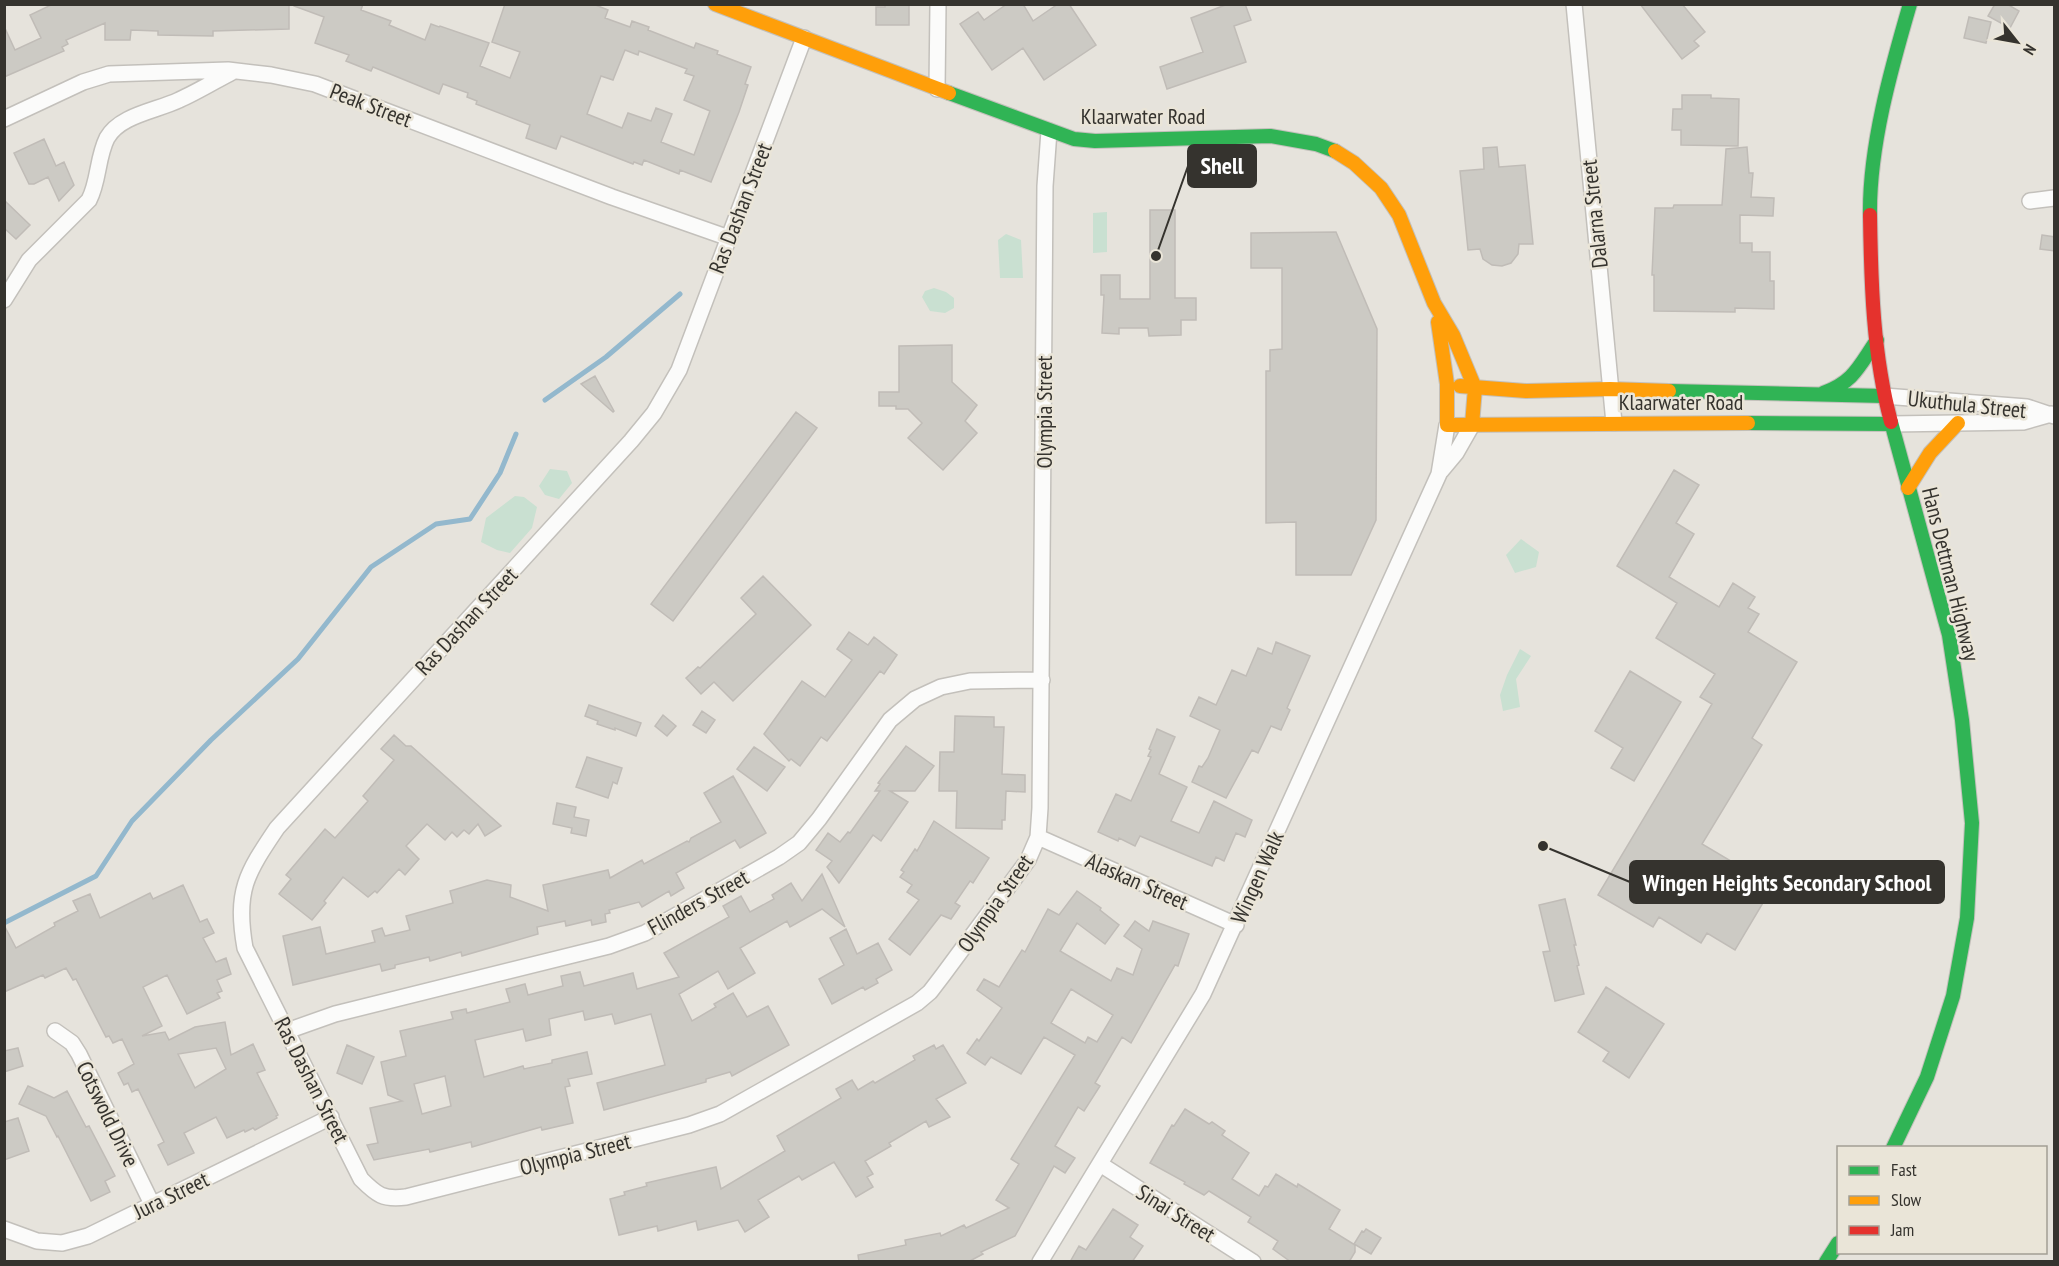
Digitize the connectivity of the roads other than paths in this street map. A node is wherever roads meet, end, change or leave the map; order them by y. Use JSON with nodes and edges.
{"nodes":[{"id":1,"x":715,"y":4,"type":"edge"},
{"id":2,"x":938,"y":4,"type":"edge"},
{"id":3,"x":1574,"y":4,"type":"edge"},
{"id":4,"x":1911,"y":7,"type":"edge"},
{"id":5,"x":804,"y":38,"type":"junction"},
{"id":6,"x":235,"y":70,"type":"junction"},
{"id":7,"x":937,"y":89,"type":"junction"},
{"id":8,"x":4,"y":120,"type":"edge"},
{"id":9,"x":1049,"y":131,"type":"junction"},
{"id":10,"x":2055,"y":198,"type":"edge"},
{"id":11,"x":2030,"y":201,"type":"dead end"},
{"id":12,"x":729,"y":238,"type":"junction"},
{"id":13,"x":4,"y":300,"type":"edge"},
{"id":14,"x":1434,"y":303,"type":"junction"},
{"id":15,"x":1876,"y":340,"type":"junction"},
{"id":16,"x":1447,"y":384,"type":"junction"},
{"id":17,"x":1475,"y":388,"type":"junction"},
{"id":18,"x":1610,"y":389,"type":"junction"},
{"id":19,"x":1815,"y":395,"type":"junction"},
{"id":20,"x":1884,"y":396,"type":"junction"},
{"id":21,"x":2053,"y":415,"type":"edge"},
{"id":22,"x":1614,"y":423,"type":"junction"},
{"id":23,"x":1958,"y":423,"type":"junction"},
{"id":24,"x":1891,"y":424,"type":"junction"},
{"id":25,"x":1447,"y":425,"type":"junction"},
{"id":26,"x":1472,"y":425,"type":"junction"},
{"id":27,"x":1439,"y":474,"type":"junction"},
{"id":28,"x":1908,"y":488,"type":"junction"},
{"id":29,"x":1042,"y":680,"type":"junction"},
{"id":30,"x":1038,"y":837,"type":"junction"},
{"id":31,"x":1236,"y":925,"type":"junction"},
{"id":32,"x":55,"y":1031,"type":"dead end"},
{"id":33,"x":287,"y":1031,"type":"junction"},
{"id":34,"x":331,"y":1117,"type":"junction"},
{"id":35,"x":1894,"y":1146,"type":"edge"},
{"id":36,"x":1100,"y":1164,"type":"junction"},
{"id":37,"x":373,"y":1191,"type":"joint"},
{"id":38,"x":152,"y":1204,"type":"junction"},
{"id":39,"x":4,"y":1229,"type":"edge"},
{"id":40,"x":1837,"y":1246,"type":"edge"},
{"id":41,"x":1040,"y":1262,"type":"edge"},
{"id":42,"x":1253,"y":1262,"type":"edge"},
{"id":43,"x":1826,"y":1262,"type":"edge"}],
"edges":[{"from":1,"to":5,"type":"street","name":"Klaarwater Road"},
{"from":2,"to":7,"type":"street"},
{"from":3,"to":18,"type":"street","name":"Dalarna Street"},
{"from":4,"to":15,"type":"street","name":"Hans Dettman Highway"},
{"from":5,"to":7,"type":"street","name":"Klaarwater Road"},
{"from":5,"to":12,"type":"street","name":"Ras Dashan Street"},
{"from":6,"to":8,"type":"street","name":"Peak Street"},
{"from":6,"to":12,"type":"street","name":"Peak Street"},
{"from":6,"to":13,"type":"street"},
{"from":7,"to":9,"type":"street","name":"Klaarwater Road"},
{"from":9,"to":14,"type":"street","name":"Klaarwater Road"},
{"from":9,"to":29,"type":"street","name":"Olympia Street"},
{"from":10,"to":11,"type":"street"},
{"from":12,"to":33,"type":"street","name":"Ras Dashan Street"},
{"from":14,"to":16,"type":"street","name":"Klaarwater Road"},
{"from":14,"to":17,"type":"street","name":"Klaarwater Road"},
{"from":15,"to":19,"type":"street"},
{"from":15,"to":20,"type":"street","name":"Hans Dettman Highway"},
{"from":16,"to":17,"type":"street","name":"Klaarwater Road"},
{"from":16,"to":25,"type":"street","name":"Klaarwater Road"},
{"from":17,"to":18,"type":"street","name":"Klaarwater Road"},
{"from":17,"to":26,"type":"street","name":"Klaarwater Road"},
{"from":18,"to":19,"type":"street","name":"Klaarwater Road"},
{"from":18,"to":22,"type":"street","name":"Dalarna Street"},
{"from":19,"to":20,"type":"street","name":"Klaarwater Road"},
{"from":20,"to":21,"type":"street","name":"Ukuthula Street"},
{"from":20,"to":24,"type":"street","name":"Hans Dettman Highway"},
{"from":21,"to":23,"type":"street","name":"Ukuthula Street"},
{"from":22,"to":24,"type":"street","name":"Klaarwater Road"},
{"from":22,"to":26,"type":"street","name":"Klaarwater Road"},
{"from":23,"to":24,"type":"street","name":"Ukuthula Street"},
{"from":23,"to":28,"type":"street"},
{"from":24,"to":28,"type":"street","name":"Hans Dettman Highway"},
{"from":25,"to":26,"type":"street","name":"Klaarwater Road"},
{"from":25,"to":27,"type":"street","name":"Wingen Walk"},
{"from":26,"to":27,"type":"street","name":"Wingen Walk"},
{"from":27,"to":31,"type":"street","name":"Wingen Walk"},
{"from":28,"to":35,"type":"street","name":"Hans Dettman Highway"},
{"from":29,"to":30,"type":"street","name":"Olympia Street"},
{"from":29,"to":33,"type":"street","name":"Flinders Street"},
{"from":30,"to":31,"type":"street","name":"Alaskan Street"},
{"from":30,"to":37,"type":"street","name":"Olympia Street"},
{"from":31,"to":36,"type":"street","name":"Wingen Walk"},
{"from":32,"to":38,"type":"street","name":"Cotswold Drive"},
{"from":33,"to":34,"type":"street","name":"Ras Dashan Street"},
{"from":34,"to":37,"type":"street","name":"Ras Dashan Street"},
{"from":34,"to":38,"type":"street","name":"Jura Street"},
{"from":36,"to":41,"type":"street","name":"Wingen Walk"},
{"from":36,"to":42,"type":"street","name":"Sinai Street"},
{"from":38,"to":39,"type":"street","name":"Jura Street"},
{"from":40,"to":43,"type":"street"}]}
